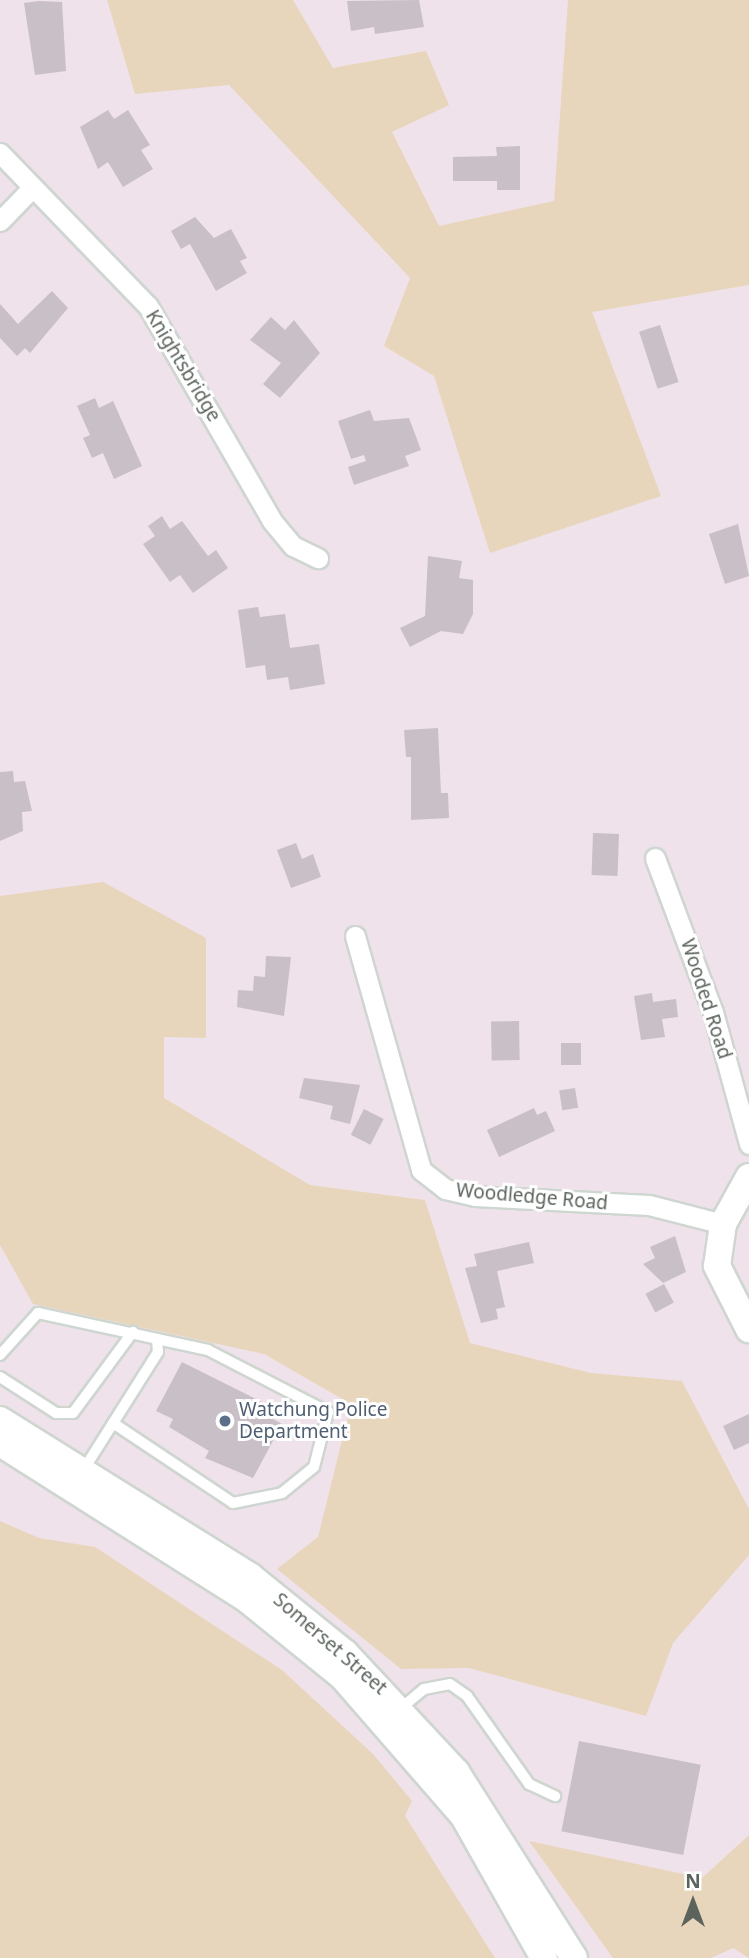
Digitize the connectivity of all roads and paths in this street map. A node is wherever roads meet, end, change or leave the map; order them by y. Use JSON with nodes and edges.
{"nodes":[{"id":1,"x":0,"y":153,"type":"edge"},
{"id":2,"x":33,"y":187,"type":"junction"},
{"id":3,"x":0,"y":221,"type":"edge"},
{"id":4,"x":318,"y":558,"type":"dead end"},
{"id":5,"x":655,"y":858,"type":"dead end"},
{"id":6,"x":355,"y":936,"type":"dead end"},
{"id":7,"x":749,"y":1144,"type":"edge"},
{"id":8,"x":749,"y":1177,"type":"edge"},
{"id":9,"x":723,"y":1224,"type":"junction"},
{"id":10,"x":749,"y":1329,"type":"edge"},
{"id":11,"x":133,"y":1332,"type":"junction"},
{"id":12,"x":157,"y":1339,"type":"junction"},
{"id":13,"x":0,"y":1354,"type":"edge"},
{"id":14,"x":0,"y":1377,"type":"edge"},
{"id":15,"x":0,"y":1420,"type":"edge"},
{"id":16,"x":113,"y":1423,"type":"junction"},
{"id":17,"x":0,"y":1443,"type":"edge"},
{"id":18,"x":77,"y":1480,"type":"junction"},
{"id":19,"x":394,"y":1714,"type":"junction"},
{"id":20,"x":555,"y":1796,"type":"dead end"},
{"id":21,"x":544,"y":1958,"type":"edge"},
{"id":22,"x":574,"y":1958,"type":"edge"}],
"edges":[{"from":1,"to":2,"type":"street","name":"Knightsbridge"},
{"from":2,"to":3,"type":"street"},
{"from":2,"to":4,"type":"street","name":"Knightsbridge"},
{"from":5,"to":7,"type":"street","name":"Wooded Road"},
{"from":6,"to":9,"type":"street","name":"Woodledge Road"},
{"from":8,"to":9,"type":"main road"},
{"from":9,"to":10,"type":"main road"},
{"from":11,"to":12,"type":"lane"},
{"from":11,"to":13,"type":"lane"},
{"from":11,"to":14,"type":"lane"},
{"from":12,"to":16,"type":"lane"},
{"from":12,"to":16,"type":"lane"},
{"from":15,"to":18,"type":"main road","name":"Somerset Street"},
{"from":16,"to":18,"type":"lane"},
{"from":17,"to":18,"type":"main road","name":"Somerset Street"},
{"from":18,"to":19,"type":"main road","name":"Somerset Street"},
{"from":19,"to":20,"type":"lane"},
{"from":19,"to":21,"type":"main road","name":"Somerset Street"},
{"from":19,"to":22,"type":"main road","name":"Somerset Street"}]}
